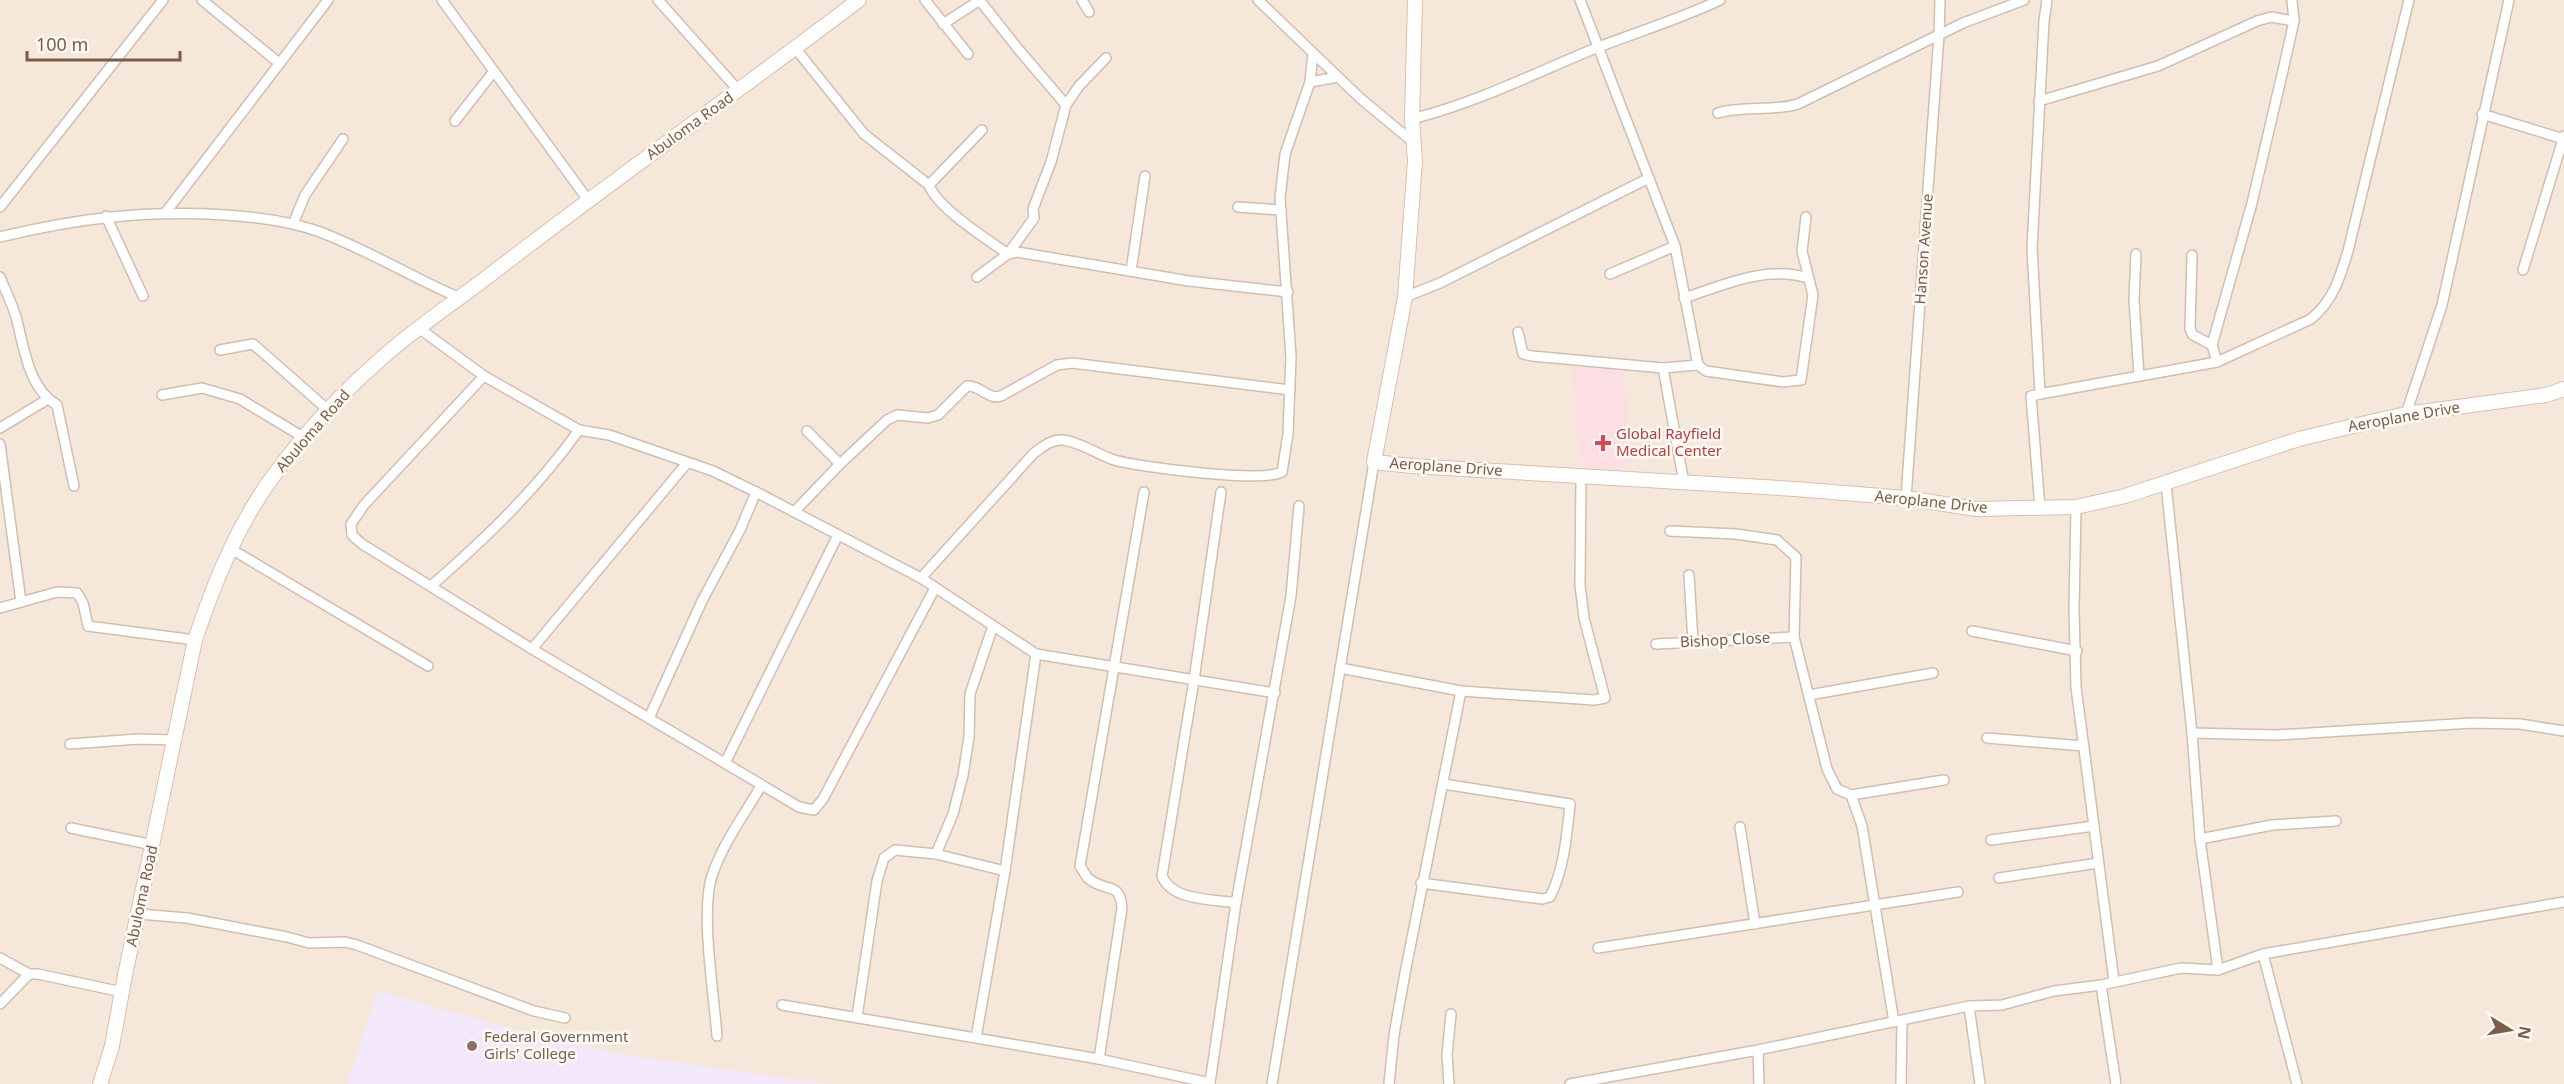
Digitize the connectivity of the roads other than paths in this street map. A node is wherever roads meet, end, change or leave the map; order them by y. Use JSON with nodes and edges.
{"nodes":[{"id":1,"x":164,"y":0,"type":"edge"},
{"id":2,"x":202,"y":0,"type":"edge"},
{"id":3,"x":328,"y":0,"type":"edge"},
{"id":4,"x":442,"y":0,"type":"edge"},
{"id":5,"x":657,"y":0,"type":"edge"},
{"id":6,"x":859,"y":0,"type":"edge"},
{"id":7,"x":925,"y":0,"type":"edge"},
{"id":8,"x":1082,"y":0,"type":"edge"},
{"id":9,"x":1258,"y":0,"type":"edge"},
{"id":10,"x":1415,"y":0,"type":"edge"},
{"id":11,"x":1580,"y":0,"type":"edge"},
{"id":12,"x":1720,"y":0,"type":"edge"},
{"id":13,"x":1940,"y":0,"type":"edge"},
{"id":14,"x":2024,"y":0,"type":"edge"},
{"id":15,"x":2047,"y":0,"type":"edge"},
{"id":16,"x":2292,"y":0,"type":"edge"},
{"id":17,"x":2409,"y":0,"type":"edge"},
{"id":18,"x":2509,"y":0,"type":"edge"},
{"id":19,"x":1705,"y":3,"type":"edge"},
{"id":20,"x":1089,"y":12,"type":"dead end"},
{"id":21,"x":2294,"y":21,"type":"junction"},
{"id":22,"x":944,"y":24,"type":"junction"},
{"id":23,"x":1940,"y":35,"type":"junction"},
{"id":24,"x":795,"y":48,"type":"junction"},
{"id":25,"x":1597,"y":48,"type":"junction"},
{"id":26,"x":1312,"y":53,"type":"junction"},
{"id":27,"x":968,"y":54,"type":"dead end"},
{"id":28,"x":1106,"y":58,"type":"dead end"},
{"id":29,"x":279,"y":63,"type":"junction"},
{"id":30,"x":494,"y":71,"type":"junction"},
{"id":31,"x":1338,"y":77,"type":"junction"},
{"id":32,"x":1310,"y":82,"type":"junction"},
{"id":33,"x":739,"y":91,"type":"junction"},
{"id":34,"x":2039,"y":101,"type":"junction"},
{"id":35,"x":1066,"y":105,"type":"junction"},
{"id":36,"x":1718,"y":113,"type":"dead end"},
{"id":37,"x":2482,"y":114,"type":"junction"},
{"id":38,"x":1412,"y":119,"type":"junction"},
{"id":39,"x":455,"y":121,"type":"dead end"},
{"id":40,"x":982,"y":130,"type":"dead end"},
{"id":41,"x":2564,"y":138,"type":"edge"},
{"id":42,"x":343,"y":139,"type":"dead end"},
{"id":43,"x":1413,"y":142,"type":"junction"},
{"id":44,"x":1145,"y":177,"type":"dead end"},
{"id":45,"x":1648,"y":178,"type":"junction"},
{"id":46,"x":929,"y":185,"type":"junction"},
{"id":47,"x":588,"y":200,"type":"junction"},
{"id":48,"x":0,"y":207,"type":"edge"},
{"id":49,"x":1238,"y":207,"type":"dead end"},
{"id":50,"x":1281,"y":210,"type":"junction"},
{"id":51,"x":166,"y":212,"type":"junction"},
{"id":52,"x":106,"y":216,"type":"junction"},
{"id":53,"x":1806,"y":217,"type":"dead end"},
{"id":54,"x":293,"y":224,"type":"junction"},
{"id":55,"x":0,"y":237,"type":"edge"},
{"id":56,"x":1675,"y":246,"type":"junction"},
{"id":57,"x":1008,"y":254,"type":"junction"},
{"id":58,"x":2136,"y":254,"type":"dead end"},
{"id":59,"x":2192,"y":255,"type":"dead end"},
{"id":60,"x":2523,"y":270,"type":"dead end"},
{"id":61,"x":1131,"y":271,"type":"junction"},
{"id":62,"x":1610,"y":274,"type":"dead end"},
{"id":63,"x":0,"y":277,"type":"edge"},
{"id":64,"x":977,"y":277,"type":"dead end"},
{"id":65,"x":1808,"y":278,"type":"junction"},
{"id":66,"x":1288,"y":292,"type":"junction"},
{"id":67,"x":143,"y":296,"type":"dead end"},
{"id":68,"x":1405,"y":297,"type":"junction"},
{"id":69,"x":460,"y":298,"type":"junction"},
{"id":70,"x":1684,"y":298,"type":"junction"},
{"id":71,"x":420,"y":328,"type":"junction"},
{"id":72,"x":1518,"y":332,"type":"dead end"},
{"id":73,"x":2212,"y":345,"type":"junction"},
{"id":74,"x":220,"y":350,"type":"dead end"},
{"id":75,"x":2217,"y":362,"type":"junction"},
{"id":76,"x":1698,"y":365,"type":"junction"},
{"id":77,"x":1663,"y":368,"type":"junction"},
{"id":78,"x":484,"y":376,"type":"junction"},
{"id":79,"x":2139,"y":376,"type":"junction"},
{"id":80,"x":1290,"y":390,"type":"junction"},
{"id":81,"x":2564,"y":390,"type":"edge"},
{"id":82,"x":2040,"y":394,"type":"junction"},
{"id":83,"x":2547,"y":394,"type":"junction"},
{"id":84,"x":162,"y":395,"type":"dead end"},
{"id":85,"x":2564,"y":397,"type":"edge"},
{"id":86,"x":48,"y":399,"type":"junction"},
{"id":87,"x":328,"y":410,"type":"junction"},
{"id":88,"x":2406,"y":414,"type":"junction"},
{"id":89,"x":0,"y":428,"type":"edge"},
{"id":90,"x":579,"y":430,"type":"junction"},
{"id":91,"x":807,"y":431,"type":"dead end"},
{"id":92,"x":303,"y":437,"type":"junction"},
{"id":93,"x":0,"y":444,"type":"edge"},
{"id":94,"x":1374,"y":462,"type":"junction"},
{"id":95,"x":687,"y":463,"type":"junction"},
{"id":96,"x":840,"y":464,"type":"junction"},
{"id":97,"x":1581,"y":476,"type":"junction"},
{"id":98,"x":1684,"y":483,"type":"junction"},
{"id":99,"x":2166,"y":484,"type":"junction"},
{"id":100,"x":74,"y":486,"type":"dead end"},
{"id":101,"x":756,"y":492,"type":"junction"},
{"id":102,"x":1144,"y":492,"type":"dead end"},
{"id":103,"x":1221,"y":492,"type":"dead end"},
{"id":104,"x":1906,"y":498,"type":"junction"},
{"id":105,"x":1299,"y":506,"type":"dead end"},
{"id":106,"x":2076,"y":507,"type":"junction"},
{"id":107,"x":2040,"y":508,"type":"junction"},
{"id":108,"x":794,"y":512,"type":"junction"},
{"id":109,"x":1670,"y":531,"type":"dead end"},
{"id":110,"x":838,"y":535,"type":"junction"},
{"id":111,"x":231,"y":549,"type":"junction"},
{"id":112,"x":1689,"y":574,"type":"dead end"},
{"id":113,"x":921,"y":578,"type":"junction"},
{"id":114,"x":431,"y":586,"type":"junction"},
{"id":115,"x":935,"y":588,"type":"junction"},
{"id":116,"x":21,"y":602,"type":"junction"},
{"id":117,"x":0,"y":608,"type":"edge"},
{"id":118,"x":993,"y":626,"type":"junction"},
{"id":119,"x":1972,"y":631,"type":"dead end"},
{"id":120,"x":1794,"y":637,"type":"junction"},
{"id":121,"x":195,"y":640,"type":"junction"},
{"id":122,"x":1693,"y":642,"type":"junction"},
{"id":123,"x":1656,"y":644,"type":"dead end"},
{"id":124,"x":532,"y":649,"type":"junction"},
{"id":125,"x":2077,"y":651,"type":"junction"},
{"id":126,"x":1036,"y":654,"type":"junction"},
{"id":127,"x":428,"y":666,"type":"dead end"},
{"id":128,"x":1113,"y":668,"type":"junction"},
{"id":129,"x":1340,"y":668,"type":"junction"},
{"id":130,"x":1934,"y":673,"type":"dead end"},
{"id":131,"x":1194,"y":681,"type":"junction"},
{"id":132,"x":1461,"y":691,"type":"junction"},
{"id":133,"x":1275,"y":693,"type":"junction"},
{"id":134,"x":1809,"y":695,"type":"junction"},
{"id":135,"x":649,"y":718,"type":"junction"},
{"id":136,"x":2564,"y":731,"type":"edge"},
{"id":137,"x":2192,"y":733,"type":"junction"},
{"id":138,"x":1987,"y":738,"type":"dead end"},
{"id":139,"x":174,"y":740,"type":"junction"},
{"id":140,"x":70,"y":744,"type":"dead end"},
{"id":141,"x":2084,"y":746,"type":"junction"},
{"id":142,"x":725,"y":763,"type":"junction"},
{"id":143,"x":1944,"y":780,"type":"dead end"},
{"id":144,"x":1444,"y":784,"type":"junction"},
{"id":145,"x":761,"y":786,"type":"junction"},
{"id":146,"x":1851,"y":795,"type":"junction"},
{"id":147,"x":2336,"y":821,"type":"dead end"},
{"id":148,"x":2094,"y":826,"type":"junction"},
{"id":149,"x":1740,"y":827,"type":"dead end"},
{"id":150,"x":71,"y":828,"type":"dead end"},
{"id":151,"x":1991,"y":840,"type":"dead end"},
{"id":152,"x":2200,"y":840,"type":"junction"},
{"id":153,"x":153,"y":845,"type":"junction"},
{"id":154,"x":936,"y":854,"type":"junction"},
{"id":155,"x":2098,"y":863,"type":"junction"},
{"id":156,"x":1005,"y":871,"type":"junction"},
{"id":157,"x":1999,"y":878,"type":"dead end"},
{"id":158,"x":1421,"y":883,"type":"junction"},
{"id":159,"x":1958,"y":892,"type":"dead end"},
{"id":160,"x":2564,"y":902,"type":"edge"},
{"id":161,"x":1236,"y":903,"type":"junction"},
{"id":162,"x":1875,"y":905,"type":"junction"},
{"id":163,"x":139,"y":914,"type":"junction"},
{"id":164,"x":1755,"y":924,"type":"junction"},
{"id":165,"x":1598,"y":948,"type":"dead end"},
{"id":166,"x":2263,"y":954,"type":"junction"},
{"id":167,"x":0,"y":958,"type":"edge"},
{"id":168,"x":2218,"y":970,"type":"junction"},
{"id":169,"x":29,"y":974,"type":"junction"},
{"id":170,"x":2114,"y":981,"type":"junction"},
{"id":171,"x":2102,"y":985,"type":"junction"},
{"id":172,"x":122,"y":992,"type":"junction"},
{"id":173,"x":0,"y":1004,"type":"edge"},
{"id":174,"x":782,"y":1005,"type":"dead end"},
{"id":175,"x":1969,"y":1006,"type":"junction"},
{"id":176,"x":1451,"y":1014,"type":"dead end"},
{"id":177,"x":857,"y":1017,"type":"junction"},
{"id":178,"x":565,"y":1018,"type":"dead end"},
{"id":179,"x":1898,"y":1021,"type":"junction"},
{"id":180,"x":717,"y":1036,"type":"dead end"},
{"id":181,"x":976,"y":1038,"type":"junction"},
{"id":182,"x":1758,"y":1050,"type":"junction"},
{"id":183,"x":1099,"y":1059,"type":"junction"},
{"id":184,"x":100,"y":1084,"type":"edge"},
{"id":185,"x":1272,"y":1084,"type":"edge"},
{"id":186,"x":1389,"y":1084,"type":"edge"},
{"id":187,"x":1449,"y":1084,"type":"edge"},
{"id":188,"x":1570,"y":1084,"type":"edge"},
{"id":189,"x":1759,"y":1084,"type":"edge"},
{"id":190,"x":1901,"y":1084,"type":"edge"},
{"id":191,"x":1980,"y":1084,"type":"edge"},
{"id":192,"x":2116,"y":1084,"type":"edge"},
{"id":193,"x":2297,"y":1084,"type":"edge"}],
"edges":[{"from":1,"to":48,"type":"street"},
{"from":2,"to":29,"type":"street"},
{"from":3,"to":29,"type":"street"},
{"from":4,"to":30,"type":"street"},
{"from":5,"to":33,"type":"street"},
{"from":6,"to":24,"type":"street","name":"Abuloma Road"},
{"from":7,"to":22,"type":"street"},
{"from":8,"to":20,"type":"street"},
{"from":9,"to":26,"type":"street"},
{"from":10,"to":38,"type":"street"},
{"from":11,"to":25,"type":"street"},
{"from":12,"to":19,"type":"street"},
{"from":13,"to":23,"type":"street","name":"Hanson Avenue"},
{"from":14,"to":23,"type":"street"},
{"from":15,"to":34,"type":"street"},
{"from":16,"to":21,"type":"street"},
{"from":17,"to":75,"type":"street"},
{"from":18,"to":37,"type":"street"},
{"from":19,"to":25,"type":"street"},
{"from":21,"to":34,"type":"street"},
{"from":21,"to":73,"type":"street"},
{"from":22,"to":27,"type":"street"},
{"from":22,"to":35,"type":"street"},
{"from":23,"to":36,"type":"street"},
{"from":23,"to":104,"type":"street","name":"Hanson Avenue"},
{"from":24,"to":33,"type":"street","name":"Abuloma Road"},
{"from":24,"to":46,"type":"street"},
{"from":25,"to":38,"type":"street"},
{"from":25,"to":45,"type":"street"},
{"from":26,"to":31,"type":"street"},
{"from":26,"to":32,"type":"street"},
{"from":28,"to":35,"type":"street"},
{"from":29,"to":51,"type":"street"},
{"from":30,"to":39,"type":"street"},
{"from":30,"to":47,"type":"street"},
{"from":31,"to":32,"type":"street"},
{"from":31,"to":43,"type":"street"},
{"from":32,"to":50,"type":"street"},
{"from":33,"to":47,"type":"street","name":"Abuloma Road"},
{"from":34,"to":82,"type":"street"},
{"from":35,"to":57,"type":"street"},
{"from":37,"to":41,"type":"street"},
{"from":37,"to":88,"type":"street"},
{"from":38,"to":43,"type":"street"},
{"from":40,"to":46,"type":"street"},
{"from":41,"to":60,"type":"street"},
{"from":42,"to":54,"type":"street"},
{"from":43,"to":68,"type":"street"},
{"from":44,"to":61,"type":"street"},
{"from":45,"to":56,"type":"street"},
{"from":45,"to":68,"type":"street"},
{"from":46,"to":57,"type":"street"},
{"from":47,"to":69,"type":"street","name":"Abuloma Road"},
{"from":49,"to":50,"type":"street"},
{"from":50,"to":66,"type":"street"},
{"from":51,"to":52,"type":"street"},
{"from":51,"to":54,"type":"street"},
{"from":52,"to":55,"type":"street"},
{"from":52,"to":67,"type":"street"},
{"from":53,"to":65,"type":"street"},
{"from":54,"to":69,"type":"street"},
{"from":56,"to":62,"type":"street"},
{"from":56,"to":70,"type":"street"},
{"from":57,"to":61,"type":"street"},
{"from":57,"to":64,"type":"street"},
{"from":58,"to":79,"type":"street"},
{"from":59,"to":73,"type":"street"},
{"from":61,"to":66,"type":"street"},
{"from":63,"to":86,"type":"street"},
{"from":65,"to":70,"type":"street"},
{"from":65,"to":76,"type":"street"},
{"from":66,"to":80,"type":"street"},
{"from":68,"to":94,"type":"street"},
{"from":69,"to":71,"type":"street","name":"Abuloma Road"},
{"from":70,"to":76,"type":"street"},
{"from":71,"to":78,"type":"street"},
{"from":71,"to":87,"type":"street","name":"Abuloma Road"},
{"from":72,"to":77,"type":"street"},
{"from":73,"to":75,"type":"street"},
{"from":74,"to":87,"type":"street"},
{"from":75,"to":79,"type":"street"},
{"from":76,"to":77,"type":"street"},
{"from":77,"to":98,"type":"street"},
{"from":78,"to":90,"type":"street"},
{"from":78,"to":114,"type":"street"},
{"from":79,"to":82,"type":"street"},
{"from":80,"to":96,"type":"street"},
{"from":80,"to":113,"type":"street"},
{"from":81,"to":83,"type":"street"},
{"from":82,"to":107,"type":"street"},
{"from":83,"to":85,"type":"street"},
{"from":83,"to":88,"type":"street","name":"Aeroplane Drive"},
{"from":84,"to":92,"type":"street"},
{"from":86,"to":89,"type":"street"},
{"from":86,"to":100,"type":"street"},
{"from":87,"to":92,"type":"street","name":"Abuloma Road"},
{"from":88,"to":99,"type":"street","name":"Aeroplane Drive"},
{"from":90,"to":95,"type":"street"},
{"from":90,"to":114,"type":"street"},
{"from":91,"to":96,"type":"street"},
{"from":92,"to":111,"type":"street","name":"Abuloma Road"},
{"from":93,"to":116,"type":"street"},
{"from":94,"to":97,"type":"street","name":"Aeroplane Drive"},
{"from":94,"to":129,"type":"street"},
{"from":95,"to":101,"type":"street"},
{"from":95,"to":124,"type":"street"},
{"from":96,"to":108,"type":"street"},
{"from":97,"to":98,"type":"street","name":"Aeroplane Drive"},
{"from":97,"to":132,"type":"street"},
{"from":98,"to":104,"type":"street","name":"Aeroplane Drive"},
{"from":99,"to":106,"type":"street","name":"Aeroplane Drive"},
{"from":99,"to":137,"type":"street"},
{"from":101,"to":108,"type":"street"},
{"from":101,"to":135,"type":"street"},
{"from":102,"to":128,"type":"street"},
{"from":103,"to":131,"type":"street"},
{"from":104,"to":107,"type":"street","name":"Aeroplane Drive"},
{"from":105,"to":133,"type":"street"},
{"from":106,"to":107,"type":"street","name":"Aeroplane Drive"},
{"from":106,"to":125,"type":"street"},
{"from":108,"to":110,"type":"street"},
{"from":109,"to":120,"type":"street"},
{"from":110,"to":113,"type":"street"},
{"from":110,"to":142,"type":"street"},
{"from":111,"to":121,"type":"street","name":"Abuloma Road"},
{"from":111,"to":127,"type":"street"},
{"from":112,"to":122,"type":"street"},
{"from":113,"to":115,"type":"street"},
{"from":114,"to":124,"type":"street"},
{"from":115,"to":118,"type":"street"},
{"from":115,"to":145,"type":"street"},
{"from":116,"to":117,"type":"street"},
{"from":116,"to":121,"type":"street"},
{"from":118,"to":126,"type":"street"},
{"from":118,"to":154,"type":"street"},
{"from":119,"to":125,"type":"street"},
{"from":120,"to":122,"type":"street","name":"Bishop Close"},
{"from":120,"to":134,"type":"street"},
{"from":121,"to":139,"type":"street","name":"Abuloma Road"},
{"from":122,"to":123,"type":"street","name":"Bishop Close"},
{"from":124,"to":135,"type":"street"},
{"from":125,"to":141,"type":"street"},
{"from":126,"to":128,"type":"street"},
{"from":126,"to":156,"type":"street"},
{"from":128,"to":131,"type":"street"},
{"from":128,"to":183,"type":"street"},
{"from":129,"to":132,"type":"street"},
{"from":129,"to":185,"type":"street"},
{"from":130,"to":134,"type":"street"},
{"from":131,"to":133,"type":"street"},
{"from":131,"to":161,"type":"street"},
{"from":132,"to":144,"type":"street"},
{"from":133,"to":161,"type":"street"},
{"from":134,"to":146,"type":"street"},
{"from":135,"to":142,"type":"street"},
{"from":136,"to":137,"type":"street"},
{"from":137,"to":152,"type":"street"},
{"from":138,"to":141,"type":"street"},
{"from":139,"to":140,"type":"street"},
{"from":139,"to":153,"type":"street","name":"Abuloma Road"},
{"from":141,"to":148,"type":"street"},
{"from":142,"to":145,"type":"street"},
{"from":143,"to":146,"type":"street"},
{"from":144,"to":158,"type":"street"},
{"from":144,"to":158,"type":"street"},
{"from":145,"to":180,"type":"street"},
{"from":146,"to":162,"type":"street"},
{"from":147,"to":152,"type":"street"},
{"from":148,"to":151,"type":"street"},
{"from":148,"to":155,"type":"street"},
{"from":149,"to":164,"type":"street"},
{"from":150,"to":153,"type":"street"},
{"from":152,"to":168,"type":"street"},
{"from":153,"to":163,"type":"street","name":"Abuloma Road"},
{"from":154,"to":156,"type":"street"},
{"from":154,"to":177,"type":"street"},
{"from":155,"to":157,"type":"street"},
{"from":155,"to":170,"type":"street"},
{"from":156,"to":181,"type":"street"},
{"from":158,"to":186,"type":"street"},
{"from":159,"to":162,"type":"street"},
{"from":160,"to":166,"type":"street"},
{"from":161,"to":183,"type":"street"},
{"from":162,"to":164,"type":"street"},
{"from":162,"to":179,"type":"street"},
{"from":163,"to":172,"type":"street","name":"Abuloma Road"},
{"from":163,"to":178,"type":"street"},
{"from":164,"to":165,"type":"street"},
{"from":166,"to":168,"type":"street"},
{"from":166,"to":193,"type":"street"},
{"from":167,"to":169,"type":"street"},
{"from":168,"to":170,"type":"street"},
{"from":169,"to":172,"type":"street"},
{"from":169,"to":173,"type":"street"},
{"from":170,"to":171,"type":"street"},
{"from":171,"to":175,"type":"street"},
{"from":171,"to":192,"type":"street"},
{"from":172,"to":184,"type":"street","name":"Abuloma Road"},
{"from":174,"to":177,"type":"street"},
{"from":175,"to":179,"type":"street"},
{"from":175,"to":191,"type":"street"},
{"from":176,"to":187,"type":"street"},
{"from":177,"to":181,"type":"street"},
{"from":179,"to":182,"type":"street"},
{"from":179,"to":190,"type":"street"},
{"from":181,"to":183,"type":"street"},
{"from":182,"to":188,"type":"street"},
{"from":182,"to":189,"type":"street"}]}
